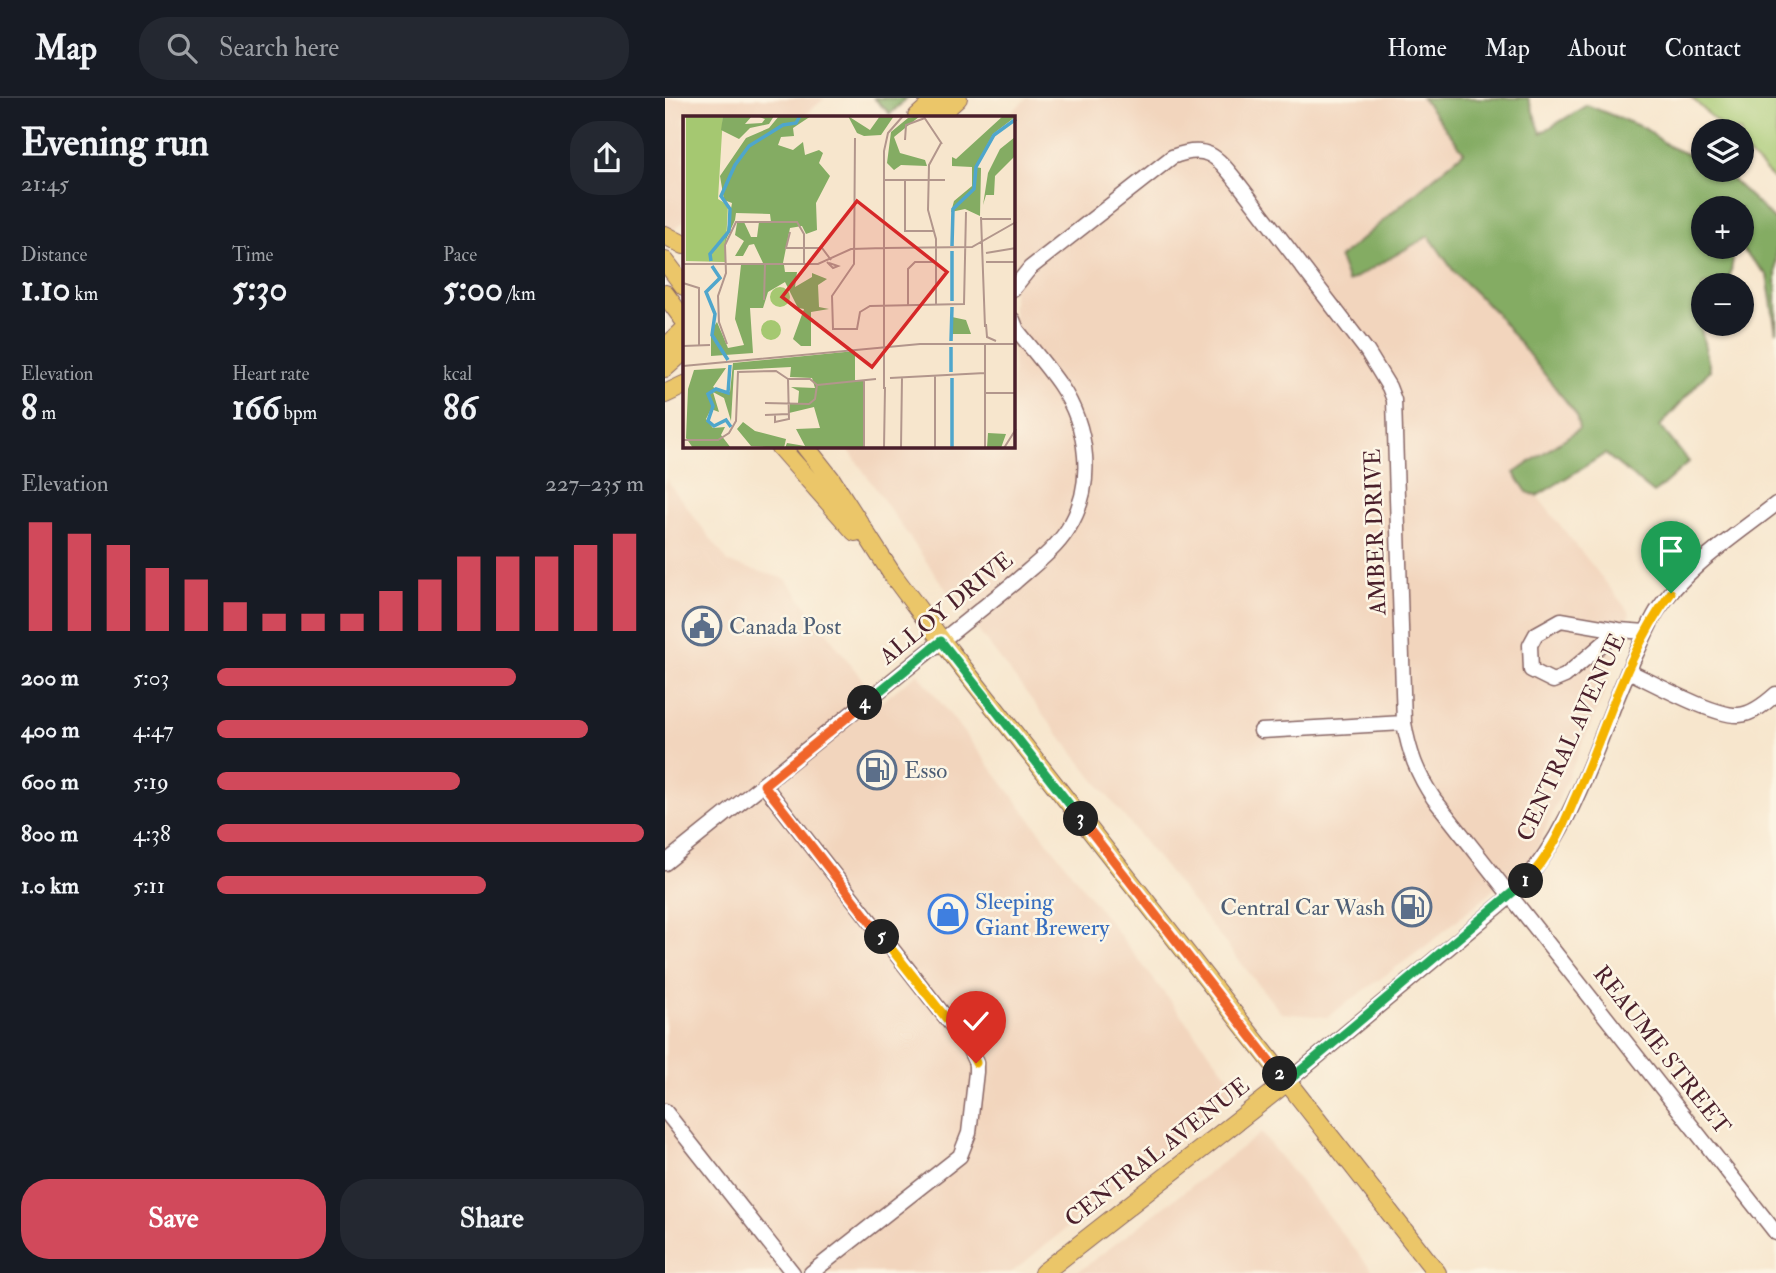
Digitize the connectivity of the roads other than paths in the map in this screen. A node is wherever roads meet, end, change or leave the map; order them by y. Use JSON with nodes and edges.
{"nodes":[{"id":1,"x":938,"y":98,"type":"edge"},
{"id":2,"x":958,"y":98,"type":"edge"},
{"id":3,"x":918,"y":116,"type":"edge"},
{"id":4,"x":938,"y":116,"type":"edge"},
{"id":5,"x":665,"y":235,"type":"edge"},
{"id":6,"x":683,"y":244,"type":"edge"},
{"id":7,"x":665,"y":261,"type":"edge"},
{"id":8,"x":683,"y":285,"type":"edge"},
{"id":9,"x":1015,"y":287,"type":"edge"},
{"id":10,"x":665,"y":294,"type":"edge"},
{"id":11,"x":683,"y":319,"type":"edge"},
{"id":12,"x":1015,"y":325,"type":"edge"},
{"id":13,"x":683,"y":332,"type":"edge"},
{"id":14,"x":665,"y":348,"type":"edge"},
{"id":15,"x":683,"y":352,"type":"edge"},
{"id":16,"x":665,"y":368,"type":"edge"},
{"id":17,"x":683,"y":385,"type":"edge"},
{"id":18,"x":665,"y":394,"type":"edge"},
{"id":19,"x":780,"y":448,"type":"edge"},
{"id":20,"x":809,"y":448,"type":"edge"},
{"id":21,"x":1776,"y":504,"type":"edge"},
{"id":22,"x":892,"y":574,"type":"junction"},
{"id":23,"x":1619,"y":630,"type":"junction"},
{"id":24,"x":1646,"y":632,"type":"junction"},
{"id":25,"x":941,"y":641,"type":"junction"},
{"id":26,"x":1628,"y":671,"type":"junction"},
{"id":27,"x":1776,"y":694,"type":"edge"},
{"id":28,"x":1404,"y":723,"type":"junction"},
{"id":29,"x":1261,"y":731,"type":"dead end"},
{"id":30,"x":764,"y":785,"type":"junction"},
{"id":31,"x":665,"y":863,"type":"edge"},
{"id":32,"x":1512,"y":895,"type":"junction"},
{"id":33,"x":1287,"y":1082,"type":"junction"},
{"id":34,"x":665,"y":1111,"type":"edge"},
{"id":35,"x":1776,"y":1233,"type":"edge"},
{"id":36,"x":793,"y":1273,"type":"edge"},
{"id":37,"x":811,"y":1273,"type":"edge"},
{"id":38,"x":1043,"y":1273,"type":"edge"},
{"id":39,"x":1437,"y":1273,"type":"edge"}],
"edges":[{"from":1,"to":3,"type":"main road"},
{"from":2,"to":4,"type":"main road"},
{"from":5,"to":6,"type":"main road"},
{"from":7,"to":8,"type":"main road"},
{"from":9,"to":28,"type":"street","name":"AMBER DRIVE"},
{"from":10,"to":11,"type":"main road"},
{"from":12,"to":25,"type":"street","name":"ALLOY DRIVE"},
{"from":13,"to":14,"type":"main road"},
{"from":15,"to":16,"type":"main road"},
{"from":17,"to":18,"type":"main road"},
{"from":19,"to":22,"type":"main road"},
{"from":20,"to":22,"type":"main road"},
{"from":21,"to":24,"type":"street","name":"CENTRAL AVENUE"},
{"from":22,"to":25,"type":"main road"},
{"from":23,"to":23,"type":"street"},
{"from":23,"to":24,"type":"street"},
{"from":24,"to":26,"type":"street","name":"CENTRAL AVENUE"},
{"from":25,"to":30,"type":"street","name":"ALLOY DRIVE"},
{"from":25,"to":33,"type":"main road"},
{"from":26,"to":27,"type":"street"},
{"from":26,"to":32,"type":"street","name":"CENTRAL AVENUE"},
{"from":28,"to":29,"type":"street"},
{"from":28,"to":32,"type":"street","name":"AMBER DRIVE"},
{"from":30,"to":31,"type":"street","name":"ALLOY DRIVE"},
{"from":30,"to":37,"type":"street"},
{"from":32,"to":33,"type":"street","name":"CENTRAL AVENUE"},
{"from":32,"to":35,"type":"street","name":"REAUME STREET"},
{"from":33,"to":38,"type":"main road","name":"CENTRAL AVENUE"},
{"from":33,"to":39,"type":"main road"},
{"from":34,"to":36,"type":"street"}]}
